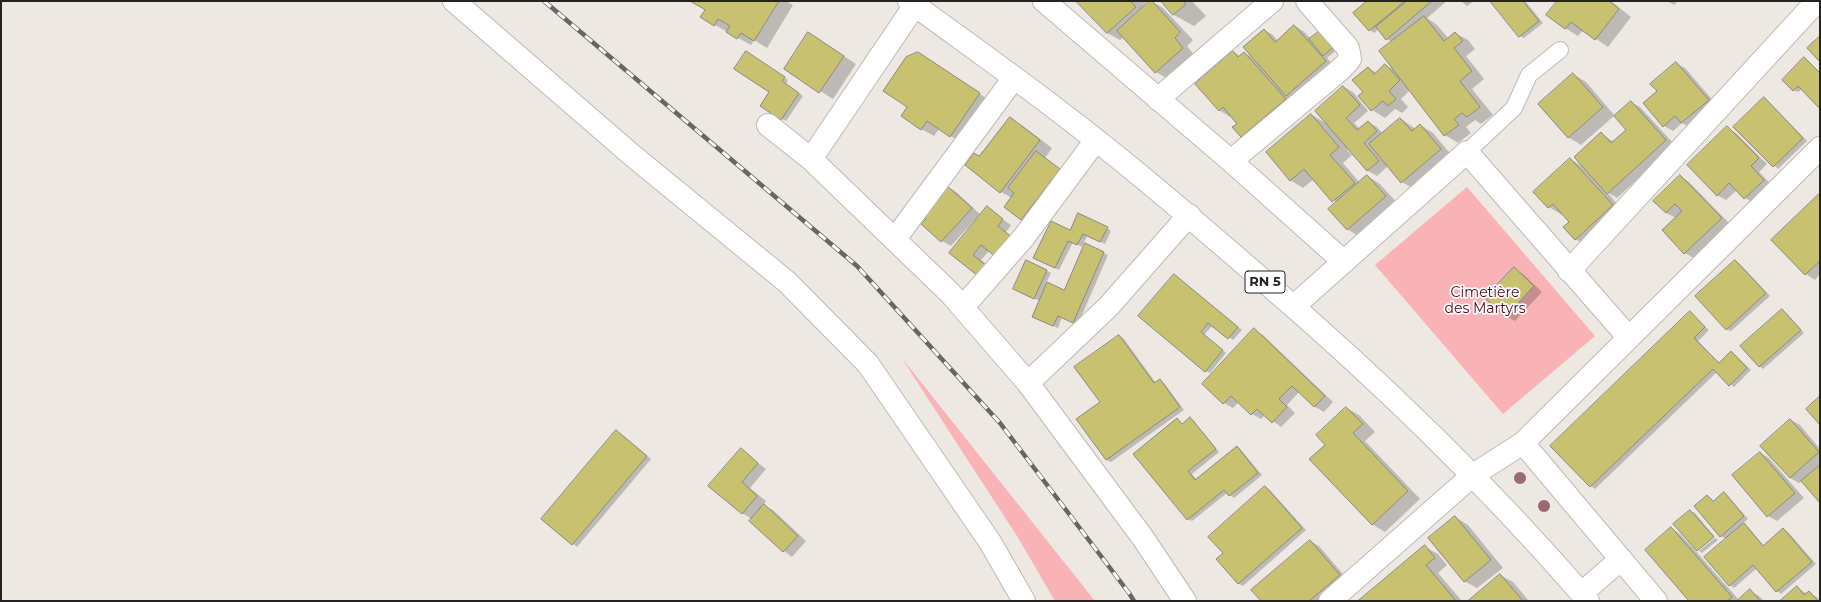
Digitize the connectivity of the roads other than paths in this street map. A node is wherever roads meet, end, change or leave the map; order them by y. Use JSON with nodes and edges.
{"nodes":[{"id":1,"x":454,"y":1,"type":"edge"},
{"id":2,"x":1044,"y":1,"type":"edge"},
{"id":3,"x":1272,"y":1,"type":"edge"},
{"id":4,"x":1307,"y":1,"type":"edge"},
{"id":5,"x":1818,"y":1,"type":"edge"},
{"id":6,"x":912,"y":3,"type":"edge"},
{"id":7,"x":1560,"y":50,"type":"dead end"},
{"id":8,"x":1014,"y":78,"type":"junction"},
{"id":9,"x":1158,"y":99,"type":"junction"},
{"id":10,"x":768,"y":125,"type":"dead end"},
{"id":11,"x":1096,"y":140,"type":"junction"},
{"id":12,"x":1820,"y":148,"type":"edge"},
{"id":13,"x":1467,"y":152,"type":"junction"},
{"id":14,"x":811,"y":158,"type":"junction"},
{"id":15,"x":1231,"y":161,"type":"junction"},
{"id":16,"x":1189,"y":215,"type":"junction"},
{"id":17,"x":895,"y":239,"type":"junction"},
{"id":18,"x":1343,"y":261,"type":"junction"},
{"id":19,"x":1570,"y":272,"type":"junction"},
{"id":20,"x":1294,"y":306,"type":"junction"},
{"id":21,"x":963,"y":308,"type":"junction"},
{"id":22,"x":1629,"y":338,"type":"junction"},
{"id":23,"x":1028,"y":383,"type":"junction"},
{"id":24,"x":1523,"y":442,"type":"junction"},
{"id":25,"x":1473,"y":475,"type":"junction"},
{"id":26,"x":1621,"y":559,"type":"junction"},
{"id":27,"x":1585,"y":597,"type":"edge"},
{"id":28,"x":1024,"y":601,"type":"edge"},
{"id":29,"x":1185,"y":601,"type":"edge"},
{"id":30,"x":1330,"y":601,"type":"edge"},
{"id":31,"x":1656,"y":601,"type":"edge"}],
"edges":[{"from":1,"to":28,"type":"street"},
{"from":2,"to":9,"type":"street"},
{"from":3,"to":9,"type":"street"},
{"from":4,"to":15,"type":"street"},
{"from":5,"to":19,"type":"street"},
{"from":6,"to":8,"type":"street","number":"RN 5"},
{"from":6,"to":14,"type":"street"},
{"from":7,"to":13,"type":"lane"},
{"from":8,"to":11,"type":"street","number":"RN 5"},
{"from":8,"to":17,"type":"street"},
{"from":9,"to":15,"type":"street"},
{"from":10,"to":14,"type":"street"},
{"from":11,"to":16,"type":"street","number":"RN 5"},
{"from":11,"to":21,"type":"street"},
{"from":12,"to":22,"type":"street"},
{"from":13,"to":18,"type":"street"},
{"from":13,"to":19,"type":"street"},
{"from":14,"to":17,"type":"street"},
{"from":15,"to":18,"type":"street"},
{"from":16,"to":20,"type":"street","number":"RN 5"},
{"from":16,"to":23,"type":"street"},
{"from":17,"to":21,"type":"street"},
{"from":18,"to":20,"type":"street"},
{"from":19,"to":22,"type":"street"},
{"from":20,"to":25,"type":"street","number":"RN 5"},
{"from":21,"to":23,"type":"street"},
{"from":22,"to":24,"type":"street"},
{"from":23,"to":29,"type":"street"},
{"from":24,"to":25,"type":"street"},
{"from":24,"to":26,"type":"street"},
{"from":25,"to":27,"type":"street","number":"RN 5"},
{"from":25,"to":30,"type":"street"},
{"from":26,"to":27,"type":"street"},
{"from":26,"to":31,"type":"street"}]}
